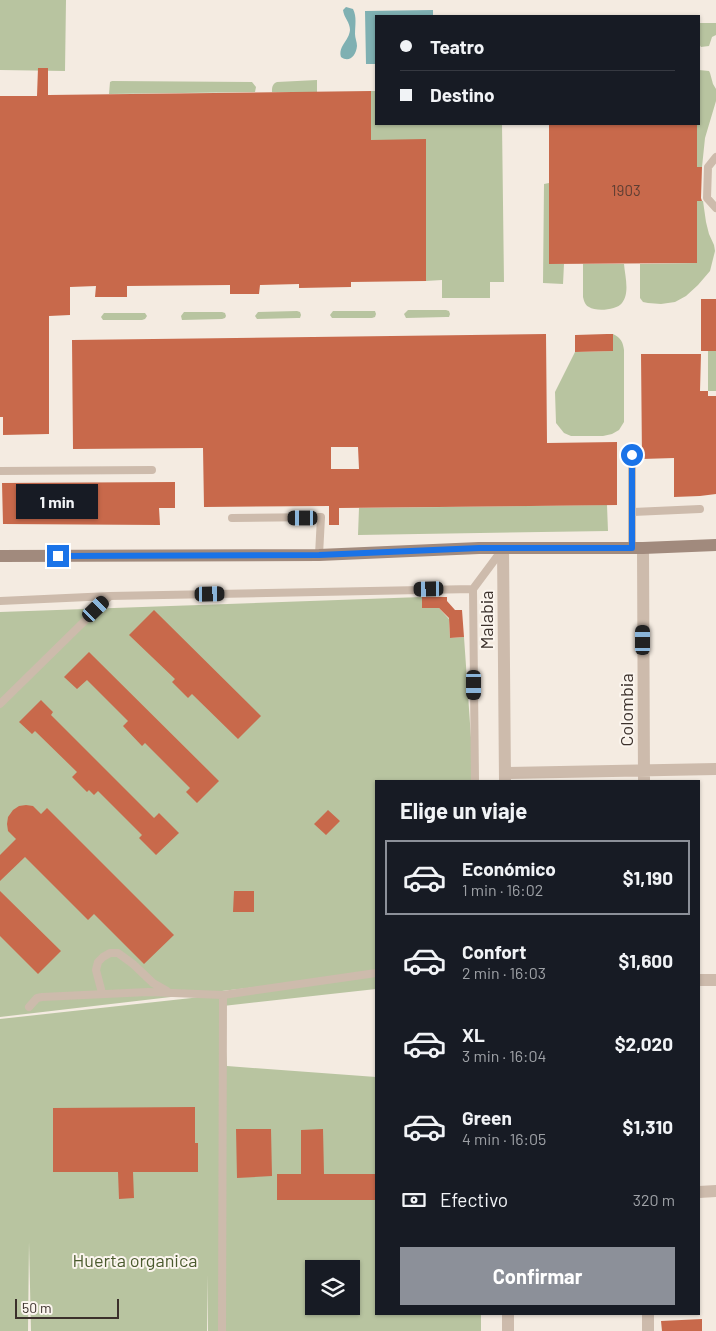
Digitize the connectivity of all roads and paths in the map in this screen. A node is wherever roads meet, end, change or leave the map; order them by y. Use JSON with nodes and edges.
{"nodes":[{"id":1,"x":716,"y":157,"type":"edge"},
{"id":2,"x":716,"y":208,"type":"edge"},
{"id":3,"x":632,"y":455,"type":"dead end"},
{"id":4,"x":152,"y":470,"type":"dead end"},
{"id":5,"x":0,"y":471,"type":"edge"},
{"id":6,"x":700,"y":509,"type":"dead end"},
{"id":7,"x":633,"y":512,"type":"junction"},
{"id":8,"x":232,"y":518,"type":"dead end"},
{"id":9,"x":716,"y":546,"type":"edge"},
{"id":10,"x":503,"y":548,"type":"junction"},
{"id":11,"x":638,"y":548,"type":"junction"},
{"id":12,"x":319,"y":555,"type":"junction"},
{"id":13,"x":0,"y":556,"type":"edge"},
{"id":14,"x":473,"y":588,"type":"junction"},
{"id":15,"x":110,"y":596,"type":"junction"},
{"id":16,"x":0,"y":601,"type":"edge"},
{"id":17,"x":0,"y":704,"type":"edge"},
{"id":18,"x":716,"y":769,"type":"edge"},
{"id":19,"x":644,"y":775,"type":"edge"},
{"id":20,"x":505,"y":777,"type":"edge"},
{"id":21,"x":475,"y":780,"type":"edge"},
{"id":22,"x":375,"y":973,"type":"edge"},
{"id":23,"x":700,"y":980,"type":"edge"},
{"id":24,"x":716,"y":980,"type":"edge"},
{"id":25,"x":169,"y":992,"type":"junction"},
{"id":26,"x":102,"y":993,"type":"junction"},
{"id":27,"x":223,"y":995,"type":"junction"},
{"id":28,"x":29,"y":1006,"type":"dead end"},
{"id":29,"x":716,"y":1191,"type":"edge"},
{"id":30,"x":700,"y":1192,"type":"edge"},
{"id":31,"x":508,"y":1315,"type":"edge"},
{"id":32,"x":648,"y":1315,"type":"edge"},
{"id":33,"x":222,"y":1331,"type":"edge"},
{"id":34,"x":508,"y":1331,"type":"edge"},
{"id":35,"x":648,"y":1331,"type":"edge"}],
"edges":[{"from":1,"to":2,"type":"lane"},
{"from":3,"to":7,"type":"lane"},
{"from":4,"to":5,"type":"lane"},
{"from":6,"to":7,"type":"lane"},
{"from":7,"to":11,"type":"lane"},
{"from":8,"to":12,"type":"lane"},
{"from":9,"to":11,"type":"main road"},
{"from":10,"to":11,"type":"main road"},
{"from":10,"to":12,"type":"main road"},
{"from":10,"to":14,"type":"lane"},
{"from":10,"to":20,"type":"street","name":"Malabia"},
{"from":11,"to":19,"type":"street","name":"Colombia"},
{"from":12,"to":13,"type":"main road"},
{"from":14,"to":15,"type":"lane"},
{"from":14,"to":21,"type":"lane"},
{"from":15,"to":16,"type":"lane"},
{"from":15,"to":17,"type":"lane"},
{"from":18,"to":19,"type":"street"},
{"from":19,"to":20,"type":"street"},
{"from":22,"to":27,"type":"lane"},
{"from":23,"to":24,"type":"street"},
{"from":25,"to":26,"type":"lane"},
{"from":25,"to":26,"type":"lane"},
{"from":25,"to":27,"type":"lane"},
{"from":26,"to":28,"type":"lane"},
{"from":27,"to":33,"type":"lane"},
{"from":29,"to":30,"type":"street"},
{"from":31,"to":34,"type":"street"},
{"from":32,"to":35,"type":"street"}]}
